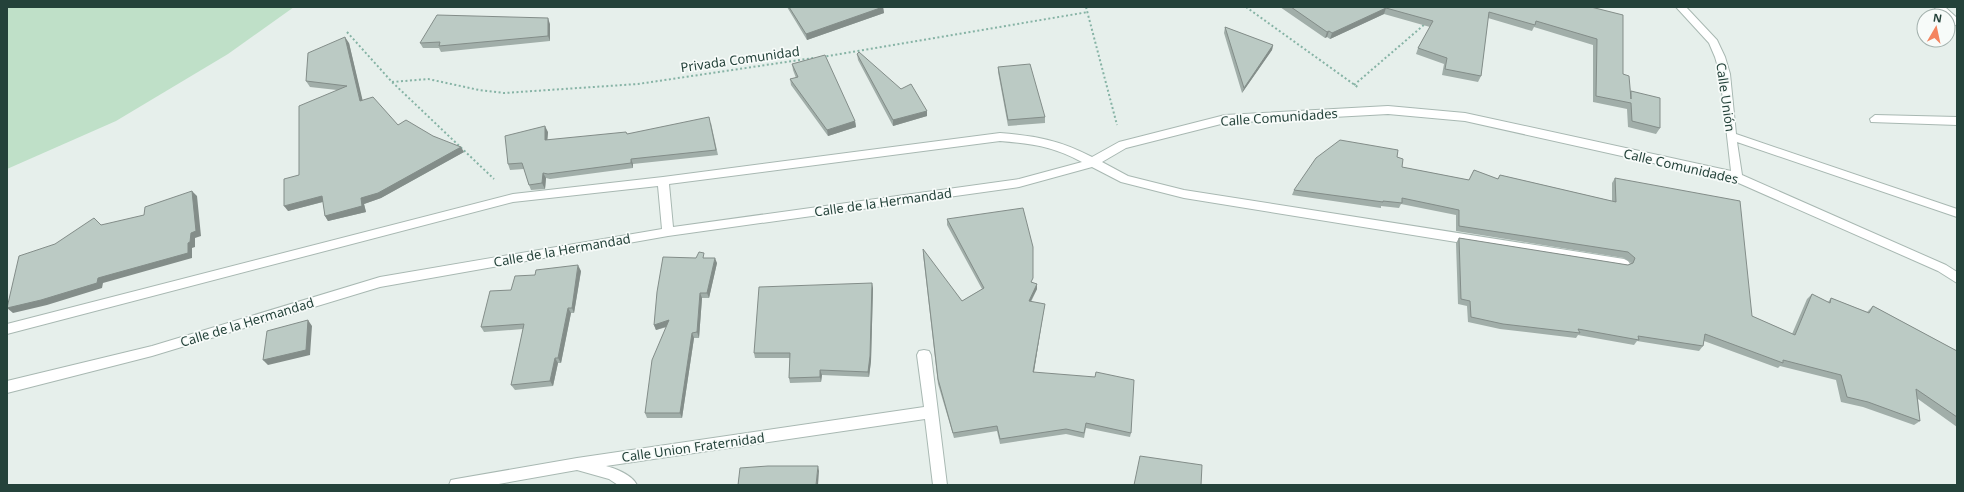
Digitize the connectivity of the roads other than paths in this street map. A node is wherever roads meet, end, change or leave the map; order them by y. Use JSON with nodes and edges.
{"nodes":[{"id":1,"x":1680,"y":7,"type":"edge"},
{"id":2,"x":1939,"y":7,"type":"edge"},
{"id":3,"x":1957,"y":23,"type":"edge"},
{"id":4,"x":1875,"y":119,"type":"dead end"},
{"id":5,"x":1957,"y":121,"type":"edge"},
{"id":6,"x":1731,"y":136,"type":"junction"},
{"id":7,"x":1123,"y":145,"type":"joint"},
{"id":8,"x":1091,"y":162,"type":"junction"},
{"id":9,"x":1737,"y":177,"type":"junction"},
{"id":10,"x":663,"y":181,"type":"junction"},
{"id":11,"x":1957,"y":214,"type":"edge"},
{"id":12,"x":668,"y":232,"type":"junction"},
{"id":13,"x":1624,"y":264,"type":"edge"},
{"id":14,"x":1957,"y":278,"type":"edge"},
{"id":15,"x":7,"y":329,"type":"edge"},
{"id":16,"x":924,"y":355,"type":"dead end"},
{"id":17,"x":7,"y":387,"type":"edge"},
{"id":18,"x":930,"y":412,"type":"junction"},
{"id":19,"x":577,"y":464,"type":"junction"},
{"id":20,"x":456,"y":485,"type":"edge"},
{"id":21,"x":630,"y":485,"type":"edge"},
{"id":22,"x":940,"y":485,"type":"edge"}],
"edges":[{"from":1,"to":6,"type":"street","name":"Calle Unión"},
{"from":2,"to":3,"type":"street"},
{"from":4,"to":5,"type":"street"},
{"from":6,"to":9,"type":"street","name":"Calle Unión"},
{"from":6,"to":11,"type":"street"},
{"from":7,"to":8,"type":"street","name":"Calle de la Hermandad"},
{"from":7,"to":9,"type":"street","name":"Calle Comunidades"},
{"from":8,"to":10,"type":"street"},
{"from":8,"to":12,"type":"street","name":"Calle de la Hermandad"},
{"from":8,"to":13,"type":"street"},
{"from":9,"to":14,"type":"street","name":"Calle Comunidades"},
{"from":10,"to":12,"type":"street"},
{"from":10,"to":15,"type":"street"},
{"from":12,"to":17,"type":"street","name":"Calle de la Hermandad"},
{"from":16,"to":18,"type":"street"},
{"from":18,"to":19,"type":"street","name":"Calle Union Fraternidad"},
{"from":18,"to":22,"type":"street"},
{"from":19,"to":20,"type":"street","name":"Calle Union Fraternidad"},
{"from":19,"to":21,"type":"street"}]}
